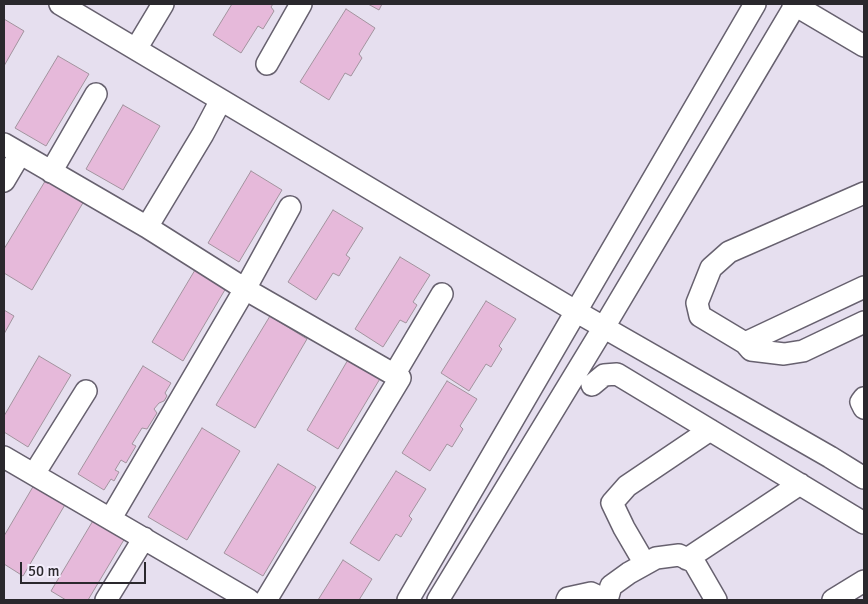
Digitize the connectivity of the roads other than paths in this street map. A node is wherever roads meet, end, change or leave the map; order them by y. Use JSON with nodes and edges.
{"nodes":[{"id":1,"x":60,"y":4,"type":"edge"},
{"id":2,"x":163,"y":4,"type":"edge"},
{"id":3,"x":301,"y":4,"type":"edge"},
{"id":4,"x":755,"y":4,"type":"edge"},
{"id":5,"x":795,"y":4,"type":"edge"},
{"id":6,"x":864,"y":46,"type":"edge"},
{"id":7,"x":136,"y":49,"type":"junction"},
{"id":8,"x":268,"y":64,"type":"dead end"},
{"id":9,"x":96,"y":94,"type":"dead end"},
{"id":10,"x":221,"y":100,"type":"junction"},
{"id":11,"x":12,"y":149,"type":"edge"},
{"id":12,"x":51,"y":172,"type":"junction"},
{"id":13,"x":4,"y":182,"type":"edge"},
{"id":14,"x":864,"y":193,"type":"edge"},
{"id":15,"x":290,"y":207,"type":"dead end"},
{"id":16,"x":147,"y":227,"type":"junction"},
{"id":17,"x":864,"y":287,"type":"edge"},
{"id":18,"x":245,"y":289,"type":"junction"},
{"id":19,"x":442,"y":294,"type":"dead end"},
{"id":20,"x":577,"y":312,"type":"junction"},
{"id":21,"x":864,"y":322,"type":"edge"},
{"id":22,"x":604,"y":327,"type":"junction"},
{"id":23,"x":745,"y":343,"type":"junction"},
{"id":24,"x":394,"y":375,"type":"junction"},
{"id":25,"x":592,"y":385,"type":"dead end"},
{"id":26,"x":86,"y":390,"type":"dead end"},
{"id":27,"x":864,"y":398,"type":"edge"},
{"id":28,"x":864,"y":408,"type":"edge"},
{"id":29,"x":710,"y":430,"type":"junction"},
{"id":30,"x":4,"y":459,"type":"edge"},
{"id":31,"x":34,"y":474,"type":"junction"},
{"id":32,"x":864,"y":478,"type":"edge"},
{"id":33,"x":800,"y":484,"type":"junction"},
{"id":34,"x":111,"y":518,"type":"junction"},
{"id":35,"x":864,"y":523,"type":"edge"},
{"id":36,"x":144,"y":538,"type":"junction"},
{"id":37,"x":687,"y":558,"type":"junction"},
{"id":38,"x":645,"y":564,"type":"junction"},
{"id":39,"x":864,"y":582,"type":"edge"},
{"id":40,"x":106,"y":600,"type":"edge"},
{"id":41,"x":250,"y":600,"type":"edge"},
{"id":42,"x":266,"y":600,"type":"edge"},
{"id":43,"x":408,"y":600,"type":"edge"},
{"id":44,"x":438,"y":600,"type":"edge"},
{"id":45,"x":567,"y":600,"type":"edge"},
{"id":46,"x":606,"y":600,"type":"edge"},
{"id":47,"x":716,"y":600,"type":"edge"},
{"id":48,"x":832,"y":600,"type":"edge"}],
"edges":[{"from":1,"to":7,"type":"street"},
{"from":2,"to":7,"type":"street"},
{"from":3,"to":8,"type":"street"},
{"from":4,"to":20,"type":"street"},
{"from":5,"to":6,"type":"street"},
{"from":5,"to":22,"type":"street"},
{"from":7,"to":10,"type":"street"},
{"from":9,"to":12,"type":"street"},
{"from":10,"to":16,"type":"street"},
{"from":10,"to":20,"type":"street"},
{"from":11,"to":12,"type":"street"},
{"from":11,"to":13,"type":"street"},
{"from":12,"to":16,"type":"street"},
{"from":14,"to":23,"type":"street"},
{"from":15,"to":18,"type":"street"},
{"from":16,"to":18,"type":"street"},
{"from":17,"to":23,"type":"street"},
{"from":18,"to":24,"type":"street"},
{"from":18,"to":34,"type":"street"},
{"from":19,"to":24,"type":"street"},
{"from":20,"to":22,"type":"street"},
{"from":20,"to":43,"type":"street"},
{"from":21,"to":23,"type":"street"},
{"from":22,"to":32,"type":"street"},
{"from":22,"to":44,"type":"street"},
{"from":24,"to":42,"type":"street"},
{"from":25,"to":29,"type":"street"},
{"from":26,"to":31,"type":"street"},
{"from":27,"to":28,"type":"street"},
{"from":29,"to":33,"type":"street"},
{"from":29,"to":38,"type":"street"},
{"from":30,"to":31,"type":"street"},
{"from":31,"to":34,"type":"street"},
{"from":33,"to":35,"type":"street"},
{"from":33,"to":37,"type":"street"},
{"from":34,"to":36,"type":"street"},
{"from":36,"to":40,"type":"street"},
{"from":36,"to":41,"type":"street"},
{"from":37,"to":38,"type":"street"},
{"from":37,"to":47,"type":"street"},
{"from":38,"to":46,"type":"street"},
{"from":39,"to":48,"type":"street"},
{"from":45,"to":46,"type":"street"}]}
